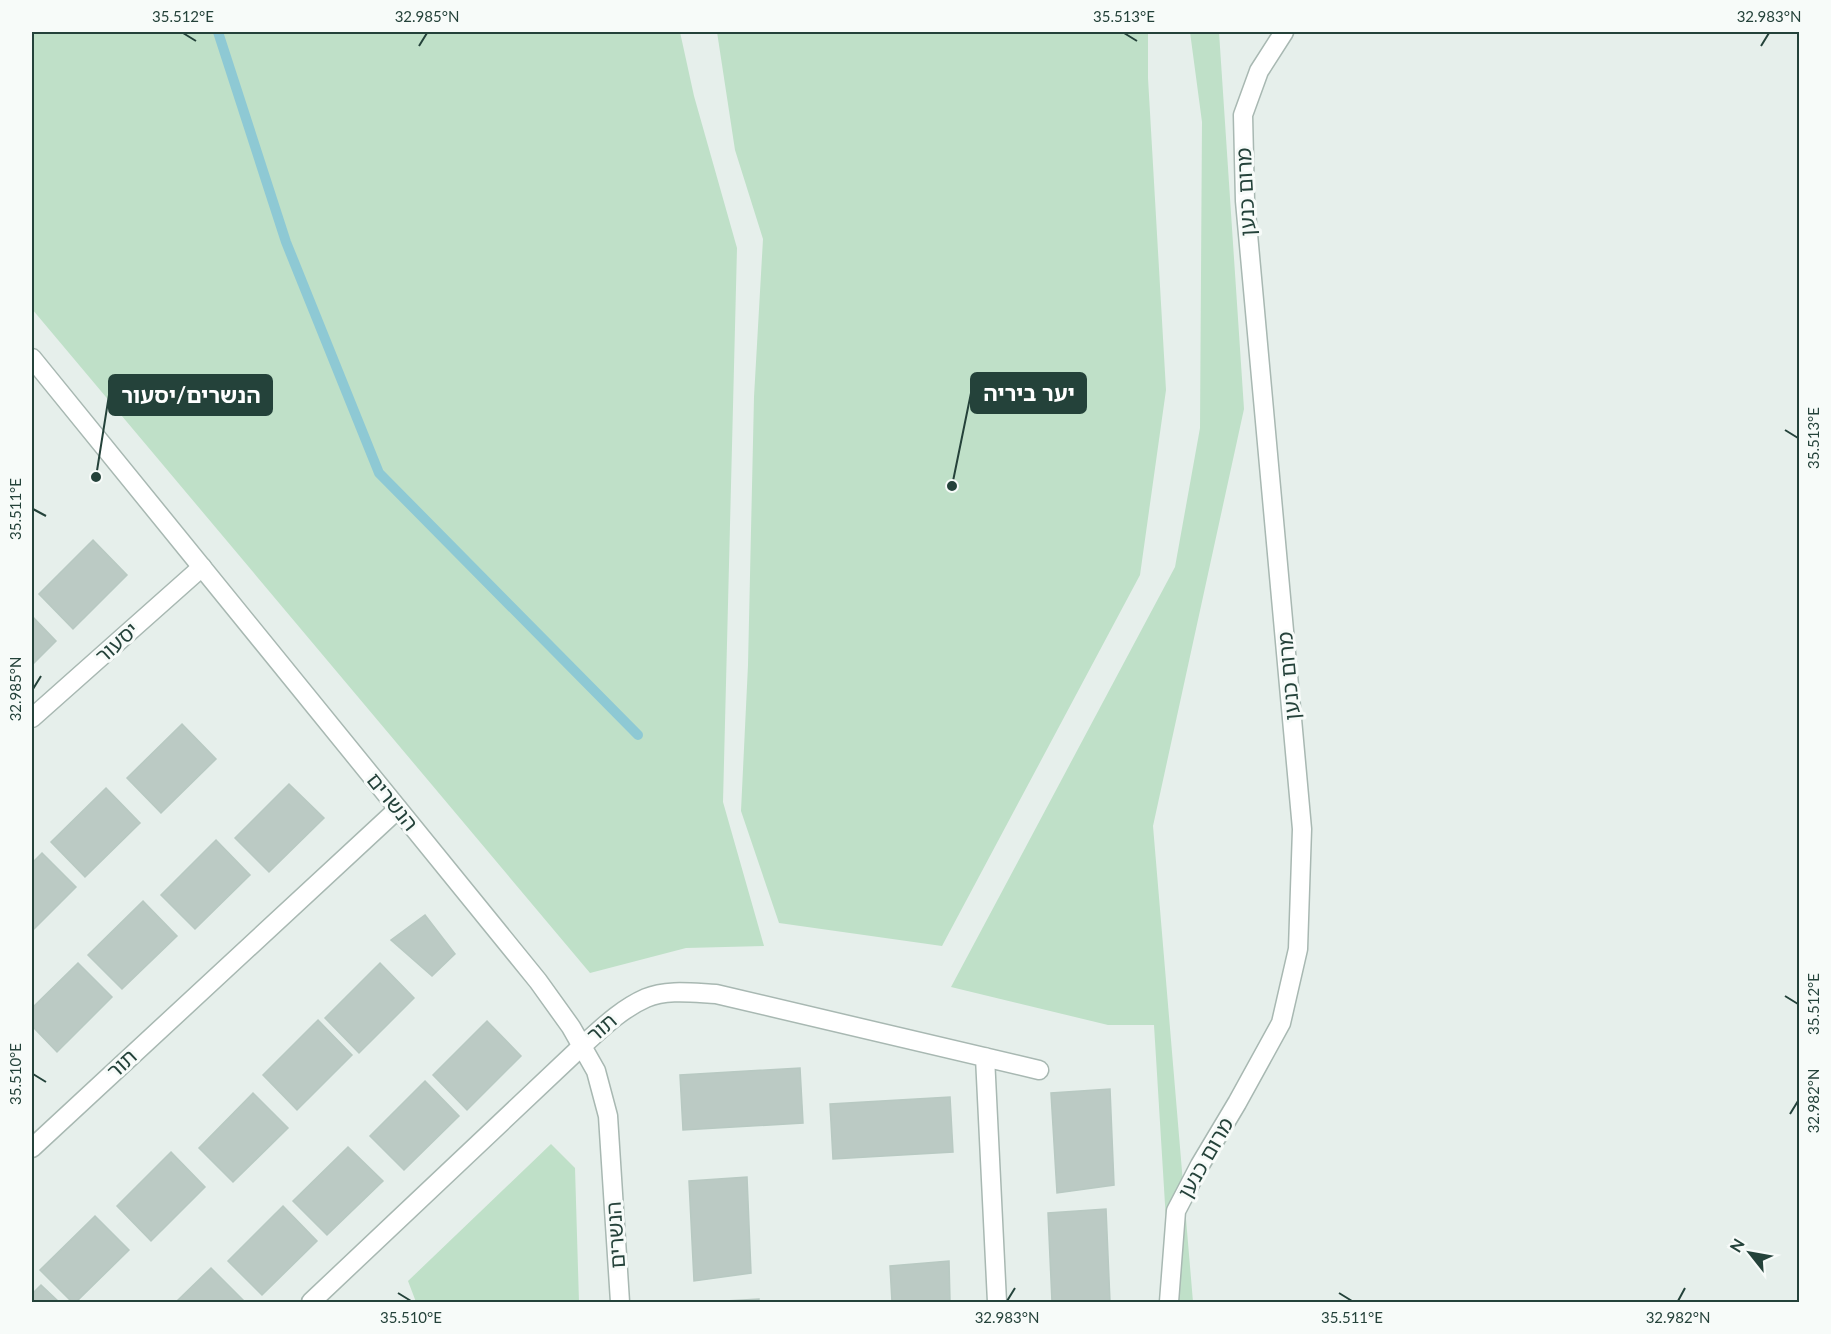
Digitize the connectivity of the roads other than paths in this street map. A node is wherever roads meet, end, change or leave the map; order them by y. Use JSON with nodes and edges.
{"nodes":[{"id":1,"x":1284,"y":32,"type":"edge"},
{"id":2,"x":32,"y":358,"type":"edge"},
{"id":3,"x":202,"y":567,"type":"junction"},
{"id":4,"x":32,"y":718,"type":"edge"},
{"id":5,"x":398,"y":809,"type":"junction"},
{"id":6,"x":582,"y":1046,"type":"junction"},
{"id":7,"x":985,"y":1057,"type":"junction"},
{"id":8,"x":1039,"y":1070,"type":"dead end"},
{"id":9,"x":32,"y":1148,"type":"edge"},
{"id":10,"x":311,"y":1302,"type":"edge"},
{"id":11,"x":620,"y":1302,"type":"edge"},
{"id":12,"x":998,"y":1302,"type":"edge"},
{"id":13,"x":1169,"y":1302,"type":"edge"}],
"edges":[{"from":1,"to":13,"type":"street","name":"מרום כנען"},
{"from":2,"to":3,"type":"street","name":"הנשרים"},
{"from":3,"to":4,"type":"street","name":"יסעור"},
{"from":3,"to":5,"type":"street","name":"הנשרים"},
{"from":5,"to":6,"type":"street","name":"הנשרים"},
{"from":5,"to":9,"type":"street","name":"תור"},
{"from":6,"to":7,"type":"street","name":"תור"},
{"from":6,"to":10,"type":"street","name":"תור"},
{"from":6,"to":11,"type":"street","name":"הנשרים"},
{"from":7,"to":8,"type":"street","name":"תור"},
{"from":7,"to":12,"type":"street"}]}
